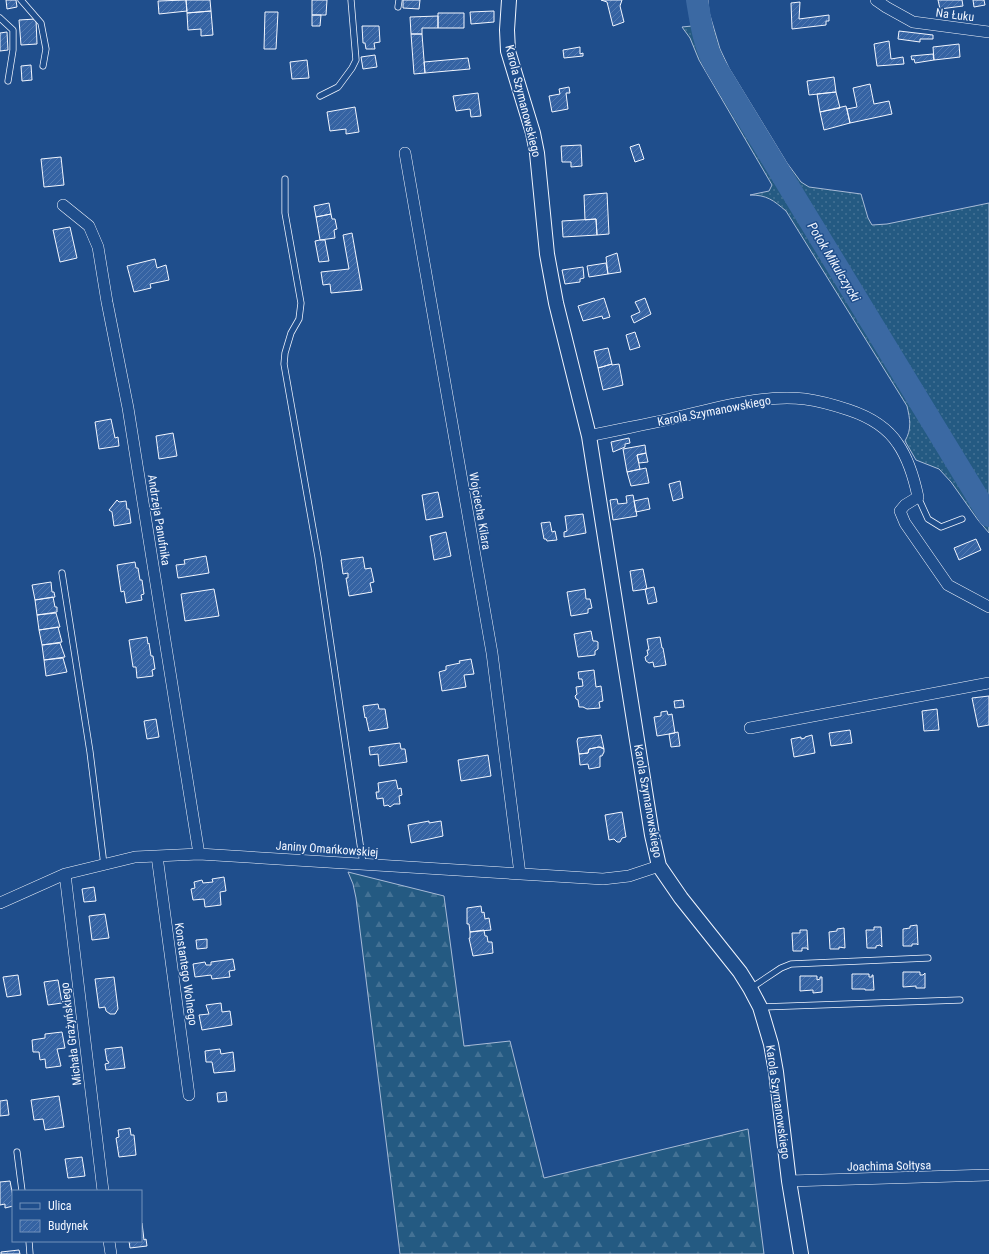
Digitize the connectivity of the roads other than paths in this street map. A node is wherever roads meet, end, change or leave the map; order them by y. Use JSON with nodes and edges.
{"nodes":[{"id":1,"x":21,"y":0,"type":"edge"},
{"id":2,"x":351,"y":0,"type":"edge"},
{"id":3,"x":399,"y":0,"type":"edge"},
{"id":4,"x":509,"y":0,"type":"edge"},
{"id":5,"x":876,"y":0,"type":"edge"},
{"id":6,"x":398,"y":8,"type":"dead end"},
{"id":7,"x":0,"y":18,"type":"edge"},
{"id":8,"x":989,"y":32,"type":"edge"},
{"id":9,"x":43,"y":66,"type":"dead end"},
{"id":10,"x":8,"y":81,"type":"dead end"},
{"id":11,"x":320,"y":96,"type":"dead end"},
{"id":12,"x":405,"y":154,"type":"dead end"},
{"id":13,"x":285,"y":179,"type":"dead end"},
{"id":14,"x":63,"y":205,"type":"dead end"},
{"id":15,"x":590,"y":436,"type":"junction"},
{"id":16,"x":918,"y":497,"type":"junction"},
{"id":17,"x":962,"y":519,"type":"dead end"},
{"id":18,"x":62,"y":573,"type":"dead end"},
{"id":19,"x":989,"y":607,"type":"edge"},
{"id":20,"x":989,"y":683,"type":"edge"},
{"id":21,"x":750,"y":728,"type":"dead end"},
{"id":22,"x":199,"y":854,"type":"junction"},
{"id":23,"x":157,"y":856,"type":"junction"},
{"id":24,"x":363,"y":864,"type":"junction"},
{"id":25,"x":104,"y":865,"type":"junction"},
{"id":26,"x":660,"y":866,"type":"junction"},
{"id":27,"x":65,"y":874,"type":"junction"},
{"id":28,"x":520,"y":874,"type":"junction"},
{"id":29,"x":0,"y":903,"type":"edge"},
{"id":30,"x":928,"y":958,"type":"dead end"},
{"id":31,"x":750,"y":988,"type":"junction"},
{"id":32,"x":960,"y":1000,"type":"dead end"},
{"id":33,"x":760,"y":1007,"type":"junction"},
{"id":34,"x":189,"y":1095,"type":"dead end"},
{"id":35,"x":17,"y":1152,"type":"dead end"},
{"id":36,"x":989,"y":1175,"type":"edge"},
{"id":37,"x":789,"y":1181,"type":"junction"},
{"id":38,"x":22,"y":1190,"type":"edge"},
{"id":39,"x":103,"y":1190,"type":"edge"},
{"id":40,"x":29,"y":1242,"type":"edge"},
{"id":41,"x":109,"y":1242,"type":"edge"},
{"id":42,"x":30,"y":1254,"type":"edge"},
{"id":43,"x":111,"y":1254,"type":"edge"},
{"id":44,"x":801,"y":1254,"type":"edge"}],
"edges":[{"from":1,"to":9,"type":"lane"},
{"from":2,"to":11,"type":"lane"},
{"from":3,"to":6,"type":"lane"},
{"from":4,"to":15,"type":"street","name":"Karola Szymanowskiego"},
{"from":5,"to":8,"type":"street","name":"Na Łuku"},
{"from":7,"to":10,"type":"lane"},
{"from":12,"to":28,"type":"street","name":"Wojciecha Kilara"},
{"from":13,"to":24,"type":"lane"},
{"from":14,"to":22,"type":"street","name":"Andrzeja Panufnika"},
{"from":15,"to":16,"type":"street","name":"Karola Szymanowskiego"},
{"from":15,"to":26,"type":"street","name":"Karola Szymanowskiego"},
{"from":16,"to":17,"type":"lane"},
{"from":16,"to":19,"type":"street"},
{"from":18,"to":25,"type":"lane"},
{"from":20,"to":21,"type":"street"},
{"from":22,"to":23,"type":"street","name":"Janiny Omańkowskiej"},
{"from":22,"to":24,"type":"street","name":"Janiny Omańkowskiej"},
{"from":23,"to":25,"type":"street","name":"Janiny Omańkowskiej"},
{"from":23,"to":34,"type":"street","name":"Konstantego Wolnego"},
{"from":24,"to":28,"type":"street","name":"Janiny Omańkowskiej"},
{"from":25,"to":27,"type":"street","name":"Janiny Omańkowskiej"},
{"from":26,"to":28,"type":"street","name":"Janiny Omańkowskiej"},
{"from":26,"to":31,"type":"street","name":"Karola Szymanowskiego"},
{"from":27,"to":29,"type":"street","name":"Janiny Omańkowskiej"},
{"from":27,"to":39,"type":"street","name":"Michała Grażyńskiego"},
{"from":30,"to":31,"type":"lane"},
{"from":31,"to":33,"type":"street","name":"Karola Szymanowskiego"},
{"from":32,"to":33,"type":"lane"},
{"from":33,"to":37,"type":"street","name":"Karola Szymanowskiego"},
{"from":35,"to":38,"type":"lane"},
{"from":36,"to":37,"type":"street","name":"Joachima Sołtysa"},
{"from":37,"to":44,"type":"street","name":"Karola Szymanowskiego"},
{"from":40,"to":42,"type":"lane"},
{"from":41,"to":43,"type":"street"}]}
